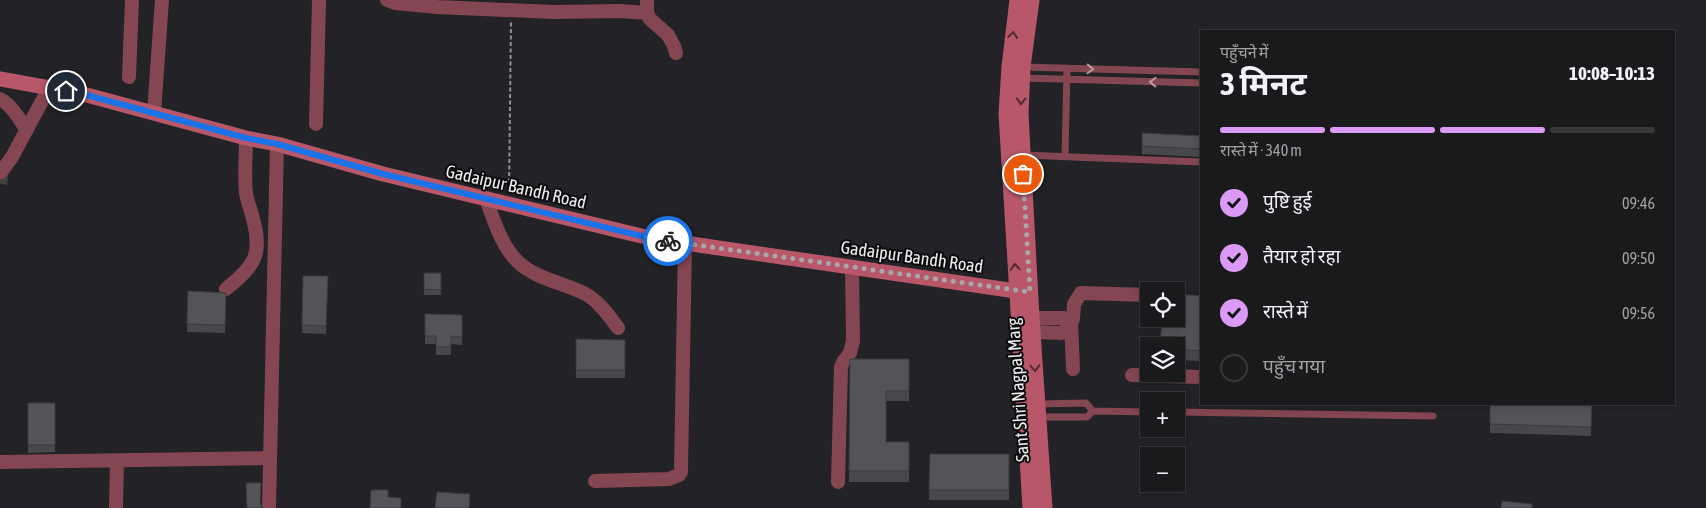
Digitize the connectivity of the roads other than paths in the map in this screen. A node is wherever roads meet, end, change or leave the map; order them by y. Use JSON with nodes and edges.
{"nodes":[{"id":1,"x":132,"y":0,"type":"edge"},
{"id":2,"x":162,"y":0,"type":"edge"},
{"id":3,"x":319,"y":0,"type":"edge"},
{"id":4,"x":387,"y":0,"type":"edge"},
{"id":5,"x":1017,"y":0,"type":"edge"},
{"id":6,"x":1032,"y":0,"type":"edge"},
{"id":7,"x":647,"y":7,"type":"edge"},
{"id":8,"x":676,"y":53,"type":"dead end"},
{"id":9,"x":1066,"y":68,"type":"junction"},
{"id":10,"x":1023,"y":72,"type":"junction"},
{"id":11,"x":1200,"y":72,"type":"edge"},
{"id":12,"x":129,"y":77,"type":"dead end"},
{"id":13,"x":0,"y":79,"type":"edge"},
{"id":14,"x":1066,"y":79,"type":"junction"},
{"id":15,"x":1200,"y":83,"type":"edge"},
{"id":16,"x":49,"y":88,"type":"junction"},
{"id":17,"x":0,"y":99,"type":"edge"},
{"id":18,"x":154,"y":113,"type":"junction"},
{"id":19,"x":316,"y":124,"type":"dead end"},
{"id":20,"x":26,"y":130,"type":"junction"},
{"id":21,"x":246,"y":138,"type":"junction"},
{"id":22,"x":277,"y":144,"type":"junction"},
{"id":23,"x":1022,"y":154,"type":"junction"},
{"id":24,"x":1066,"y":156,"type":"junction"},
{"id":25,"x":1200,"y":162,"type":"edge"},
{"id":26,"x":1,"y":172,"type":"edge"},
{"id":27,"x":486,"y":199,"type":"junction"},
{"id":28,"x":685,"y":243,"type":"junction"},
{"id":29,"x":852,"y":267,"type":"junction"},
{"id":30,"x":226,"y":289,"type":"dead end"},
{"id":31,"x":1023,"y":292,"type":"junction"},
{"id":32,"x":1140,"y":295,"type":"edge"},
{"id":33,"x":1069,"y":323,"type":"junction"},
{"id":34,"x":1033,"y":325,"type":"junction"},
{"id":35,"x":618,"y":328,"type":"dead end"},
{"id":36,"x":1074,"y":369,"type":"dead end"},
{"id":37,"x":1132,"y":375,"type":"dead end"},
{"id":38,"x":1200,"y":377,"type":"edge"},
{"id":39,"x":1038,"y":410,"type":"junction"},
{"id":40,"x":1093,"y":411,"type":"junction"},
{"id":41,"x":1140,"y":412,"type":"edge"},
{"id":42,"x":1185,"y":412,"type":"edge"},
{"id":43,"x":1433,"y":416,"type":"dead end"},
{"id":44,"x":270,"y":458,"type":"junction"},
{"id":45,"x":116,"y":461,"type":"junction"},
{"id":46,"x":0,"y":462,"type":"edge"},
{"id":47,"x":595,"y":481,"type":"dead end"},
{"id":48,"x":838,"y":482,"type":"dead end"},
{"id":49,"x":116,"y":508,"type":"edge"},
{"id":50,"x":269,"y":508,"type":"edge"},
{"id":51,"x":1030,"y":508,"type":"edge"},
{"id":52,"x":1045,"y":508,"type":"edge"}],
"edges":[{"from":1,"to":12,"type":"street"},
{"from":2,"to":18,"type":"street"},
{"from":3,"to":19,"type":"street"},
{"from":4,"to":7,"type":"street"},
{"from":31,"to":5,"type":"street","name":"Sant Shri Nagpal Marg","one_way":true},
{"from":6,"to":10,"type":"street","name":"Sant Shri Nagpal Marg"},
{"from":7,"to":8,"type":"street"},
{"from":9,"to":10,"type":"lane"},
{"from":9,"to":11,"type":"lane","one_way":true},
{"from":9,"to":14,"type":"lane"},
{"from":10,"to":14,"type":"lane"},
{"from":10,"to":23,"type":"street","name":"Sant Shri Nagpal Marg","one_way":true},
{"from":13,"to":16,"type":"street","name":"Gadaipur Bandh Road"},
{"from":15,"to":14,"type":"lane","one_way":true},
{"from":14,"to":24,"type":"lane"},
{"from":16,"to":18,"type":"street","name":"Gadaipur Bandh Road"},
{"from":16,"to":20,"type":"street"},
{"from":17,"to":20,"type":"street"},
{"from":18,"to":21,"type":"street","name":"Gadaipur Bandh Road"},
{"from":20,"to":26,"type":"street"},
{"from":21,"to":22,"type":"street","name":"Gadaipur Bandh Road"},
{"from":21,"to":30,"type":"street"},
{"from":22,"to":27,"type":"street","name":"Gadaipur Bandh Road"},
{"from":22,"to":44,"type":"street"},
{"from":23,"to":24,"type":"lane"},
{"from":23,"to":31,"type":"street","name":"Sant Shri Nagpal Marg"},
{"from":24,"to":25,"type":"lane"},
{"from":27,"to":28,"type":"street","name":"Gadaipur Bandh Road"},
{"from":27,"to":35,"type":"street"},
{"from":28,"to":29,"type":"street","name":"Gadaipur Bandh Road"},
{"from":28,"to":47,"type":"street"},
{"from":29,"to":31,"type":"street","name":"Gadaipur Bandh Road"},
{"from":29,"to":48,"type":"street"},
{"from":31,"to":34,"type":"street","name":"Sant Shri Nagpal Marg"},
{"from":31,"to":51,"type":"street","name":"Sant Shri Nagpal Marg"},
{"from":32,"to":33,"type":"street"},
{"from":33,"to":34,"type":"street"},
{"from":33,"to":36,"type":"street"},
{"from":34,"to":39,"type":"street","name":"Sant Shri Nagpal Marg","one_way":true},
{"from":37,"to":38,"type":"street"},
{"from":39,"to":40,"type":"lane"},
{"from":39,"to":40,"type":"lane"},
{"from":39,"to":52,"type":"street","name":"Sant Shri Nagpal Marg"},
{"from":40,"to":41,"type":"lane"},
{"from":42,"to":43,"type":"lane"},
{"from":44,"to":45,"type":"street"},
{"from":44,"to":50,"type":"street"},
{"from":45,"to":46,"type":"street"},
{"from":45,"to":49,"type":"street"}]}
